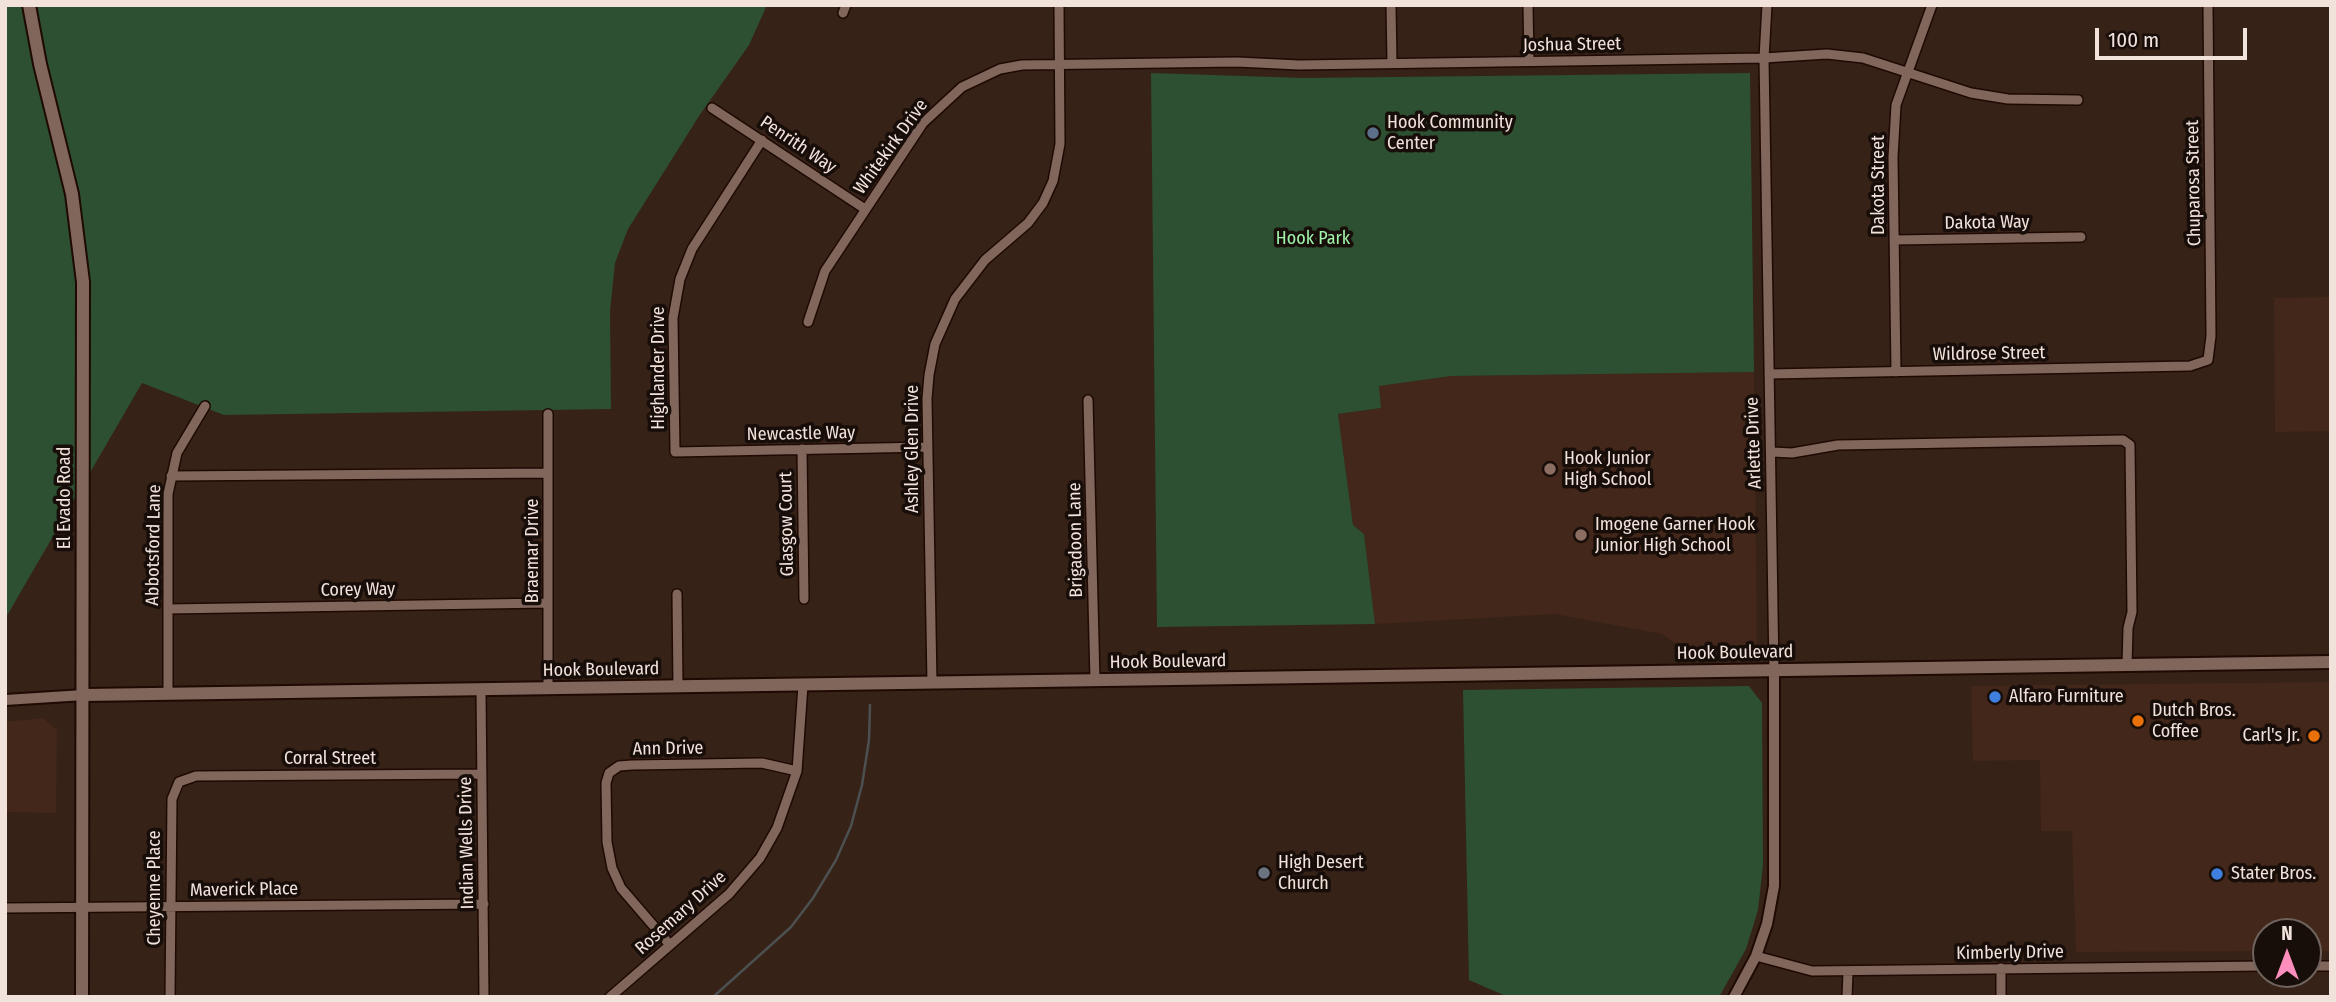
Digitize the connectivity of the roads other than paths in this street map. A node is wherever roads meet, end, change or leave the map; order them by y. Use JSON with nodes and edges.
{"nodes":[{"id":1,"x":29,"y":5,"type":"edge"},
{"id":2,"x":1059,"y":5,"type":"edge"},
{"id":3,"x":1391,"y":5,"type":"edge"},
{"id":4,"x":1528,"y":5,"type":"edge"},
{"id":5,"x":1767,"y":5,"type":"edge"},
{"id":6,"x":1932,"y":5,"type":"edge"},
{"id":7,"x":2208,"y":5,"type":"edge"},
{"id":8,"x":1764,"y":58,"type":"junction"},
{"id":9,"x":1529,"y":61,"type":"junction"},
{"id":10,"x":1391,"y":63,"type":"junction"},
{"id":11,"x":1059,"y":64,"type":"junction"},
{"id":12,"x":1907,"y":72,"type":"junction"},
{"id":13,"x":2078,"y":100,"type":"dead end"},
{"id":14,"x":712,"y":108,"type":"dead end"},
{"id":15,"x":762,"y":140,"type":"junction"},
{"id":16,"x":865,"y":209,"type":"junction"},
{"id":17,"x":2081,"y":237,"type":"dead end"},
{"id":18,"x":1894,"y":240,"type":"junction"},
{"id":19,"x":808,"y":322,"type":"dead end"},
{"id":20,"x":2208,"y":360,"type":"joint"},
{"id":21,"x":1896,"y":372,"type":"junction"},
{"id":22,"x":1769,"y":374,"type":"junction"},
{"id":23,"x":1088,"y":400,"type":"dead end"},
{"id":24,"x":205,"y":406,"type":"dead end"},
{"id":25,"x":548,"y":414,"type":"dead end"},
{"id":26,"x":927,"y":447,"type":"junction"},
{"id":27,"x":802,"y":449,"type":"junction"},
{"id":28,"x":676,"y":452,"type":"joint"},
{"id":29,"x":1772,"y":452,"type":"junction"},
{"id":30,"x":548,"y":473,"type":"junction"},
{"id":31,"x":171,"y":476,"type":"junction"},
{"id":32,"x":677,"y":594,"type":"dead end"},
{"id":33,"x":804,"y":599,"type":"dead end"},
{"id":34,"x":548,"y":603,"type":"junction"},
{"id":35,"x":169,"y":609,"type":"junction"},
{"id":36,"x":2331,"y":662,"type":"edge"},
{"id":37,"x":2127,"y":665,"type":"junction"},
{"id":38,"x":1774,"y":670,"type":"junction"},
{"id":39,"x":1095,"y":681,"type":"junction"},
{"id":40,"x":932,"y":683,"type":"junction"},
{"id":41,"x":803,"y":685,"type":"junction"},
{"id":42,"x":678,"y":687,"type":"junction"},
{"id":43,"x":548,"y":688,"type":"junction"},
{"id":44,"x":481,"y":689,"type":"junction"},
{"id":45,"x":168,"y":693,"type":"junction"},
{"id":46,"x":84,"y":695,"type":"junction"},
{"id":47,"x":5,"y":700,"type":"edge"},
{"id":48,"x":797,"y":771,"type":"junction"},
{"id":49,"x":482,"y":774,"type":"junction"},
{"id":50,"x":179,"y":782,"type":"joint"},
{"id":51,"x":484,"y":904,"type":"junction"},
{"id":52,"x":170,"y":907,"type":"junction"},
{"id":53,"x":5,"y":908,"type":"edge"},
{"id":54,"x":82,"y":908,"type":"junction"},
{"id":55,"x":670,"y":945,"type":"junction"},
{"id":56,"x":1756,"y":956,"type":"junction"},
{"id":57,"x":2252,"y":966,"type":"edge"},
{"id":58,"x":2000,"y":968,"type":"junction"},
{"id":59,"x":1848,"y":972,"type":"junction"},
{"id":60,"x":82,"y":997,"type":"edge"},
{"id":61,"x":170,"y":997,"type":"edge"},
{"id":62,"x":484,"y":997,"type":"edge"},
{"id":63,"x":610,"y":997,"type":"edge"},
{"id":64,"x":1734,"y":997,"type":"edge"},
{"id":65,"x":1847,"y":997,"type":"edge"},
{"id":66,"x":2001,"y":997,"type":"edge"}],
"edges":[{"from":1,"to":46,"type":"main road","name":"El Evado Road"},
{"from":2,"to":11,"type":"street","name":"Ashley Glen Drive"},
{"from":3,"to":10,"type":"street"},
{"from":4,"to":9,"type":"street"},
{"from":5,"to":8,"type":"street","name":"Arlette Drive"},
{"from":6,"to":12,"type":"street","name":"Dakota Street"},
{"from":7,"to":20,"type":"street","name":"Chuparosa Street"},
{"from":8,"to":9,"type":"street","name":"Joshua Street"},
{"from":8,"to":12,"type":"street","name":"Joshua Street"},
{"from":8,"to":22,"type":"street","name":"Arlette Drive"},
{"from":9,"to":10,"type":"street","name":"Joshua Street"},
{"from":10,"to":11,"type":"street","name":"Joshua Street"},
{"from":11,"to":16,"type":"street","name":"Whitekirk Drive"},
{"from":11,"to":26,"type":"street","name":"Ashley Glen Drive"},
{"from":12,"to":13,"type":"street","name":"Joshua Street"},
{"from":12,"to":18,"type":"street","name":"Dakota Street"},
{"from":14,"to":15,"type":"street","name":"Penrith Way"},
{"from":15,"to":16,"type":"street","name":"Penrith Way"},
{"from":15,"to":28,"type":"street","name":"Highlander Drive"},
{"from":16,"to":19,"type":"street","name":"Whitekirk Drive"},
{"from":17,"to":18,"type":"street","name":"Dakota Way"},
{"from":18,"to":21,"type":"street","name":"Dakota Street"},
{"from":20,"to":21,"type":"street","name":"Wildrose Street"},
{"from":21,"to":22,"type":"street","name":"Wildrose Street"},
{"from":22,"to":29,"type":"street","name":"Arlette Drive"},
{"from":23,"to":39,"type":"street","name":"Brigadoon Lane"},
{"from":24,"to":31,"type":"street","name":"Abbotsford Lane"},
{"from":25,"to":30,"type":"street","name":"Braemar Drive"},
{"from":26,"to":27,"type":"street","name":"Newcastle Way"},
{"from":26,"to":40,"type":"street","name":"Ashley Glen Drive"},
{"from":27,"to":28,"type":"street","name":"Newcastle Way"},
{"from":27,"to":33,"type":"street","name":"Glasgow Court"},
{"from":29,"to":37,"type":"street"},
{"from":29,"to":38,"type":"street","name":"Arlette Drive"},
{"from":30,"to":31,"type":"street"},
{"from":30,"to":34,"type":"street","name":"Braemar Drive"},
{"from":31,"to":35,"type":"street","name":"Abbotsford Lane"},
{"from":32,"to":42,"type":"street"},
{"from":34,"to":35,"type":"street","name":"Corey Way"},
{"from":34,"to":43,"type":"street","name":"Braemar Drive"},
{"from":35,"to":45,"type":"street","name":"Abbotsford Lane"},
{"from":36,"to":37,"type":"main road","name":"Hook Boulevard"},
{"from":37,"to":38,"type":"main road","name":"Hook Boulevard"},
{"from":38,"to":39,"type":"main road","name":"Hook Boulevard"},
{"from":38,"to":56,"type":"street","name":"Arlette Drive"},
{"from":39,"to":40,"type":"main road","name":"Hook Boulevard"},
{"from":40,"to":41,"type":"main road","name":"Hook Boulevard"},
{"from":41,"to":42,"type":"main road","name":"Hook Boulevard"},
{"from":41,"to":48,"type":"street","name":"Rosemary Drive"},
{"from":42,"to":43,"type":"main road","name":"Hook Boulevard"},
{"from":43,"to":44,"type":"main road","name":"Hook Boulevard"},
{"from":44,"to":45,"type":"main road","name":"Hook Boulevard"},
{"from":44,"to":49,"type":"street","name":"Indian Wells Drive"},
{"from":45,"to":46,"type":"main road","name":"Hook Boulevard"},
{"from":46,"to":47,"type":"street","name":"Hook Boulevard"},
{"from":46,"to":54,"type":"main road","name":"El Evado Road"},
{"from":48,"to":55,"type":"street","name":"Rosemary Drive"},
{"from":48,"to":55,"type":"street","name":"Ann Drive"},
{"from":49,"to":50,"type":"street","name":"Corral Street"},
{"from":49,"to":51,"type":"street","name":"Indian Wells Drive"},
{"from":50,"to":52,"type":"street","name":"Cheyenne Place"},
{"from":51,"to":52,"type":"street","name":"Maverick Place"},
{"from":51,"to":62,"type":"street","name":"Indian Wells Drive"},
{"from":52,"to":54,"type":"street","name":"Maverick Place"},
{"from":52,"to":61,"type":"street","name":"Cheyenne Place"},
{"from":53,"to":54,"type":"street","name":"Maverick Place"},
{"from":54,"to":60,"type":"main road","name":"El Evado Road"},
{"from":55,"to":63,"type":"street","name":"Rosemary Drive"},
{"from":56,"to":59,"type":"street","name":"Kimberly Drive"},
{"from":56,"to":64,"type":"street","name":"Arlette Drive"},
{"from":57,"to":58,"type":"street","name":"Kimberly Drive"},
{"from":58,"to":59,"type":"street","name":"Kimberly Drive"},
{"from":58,"to":66,"type":"street"},
{"from":59,"to":65,"type":"street"}]}
